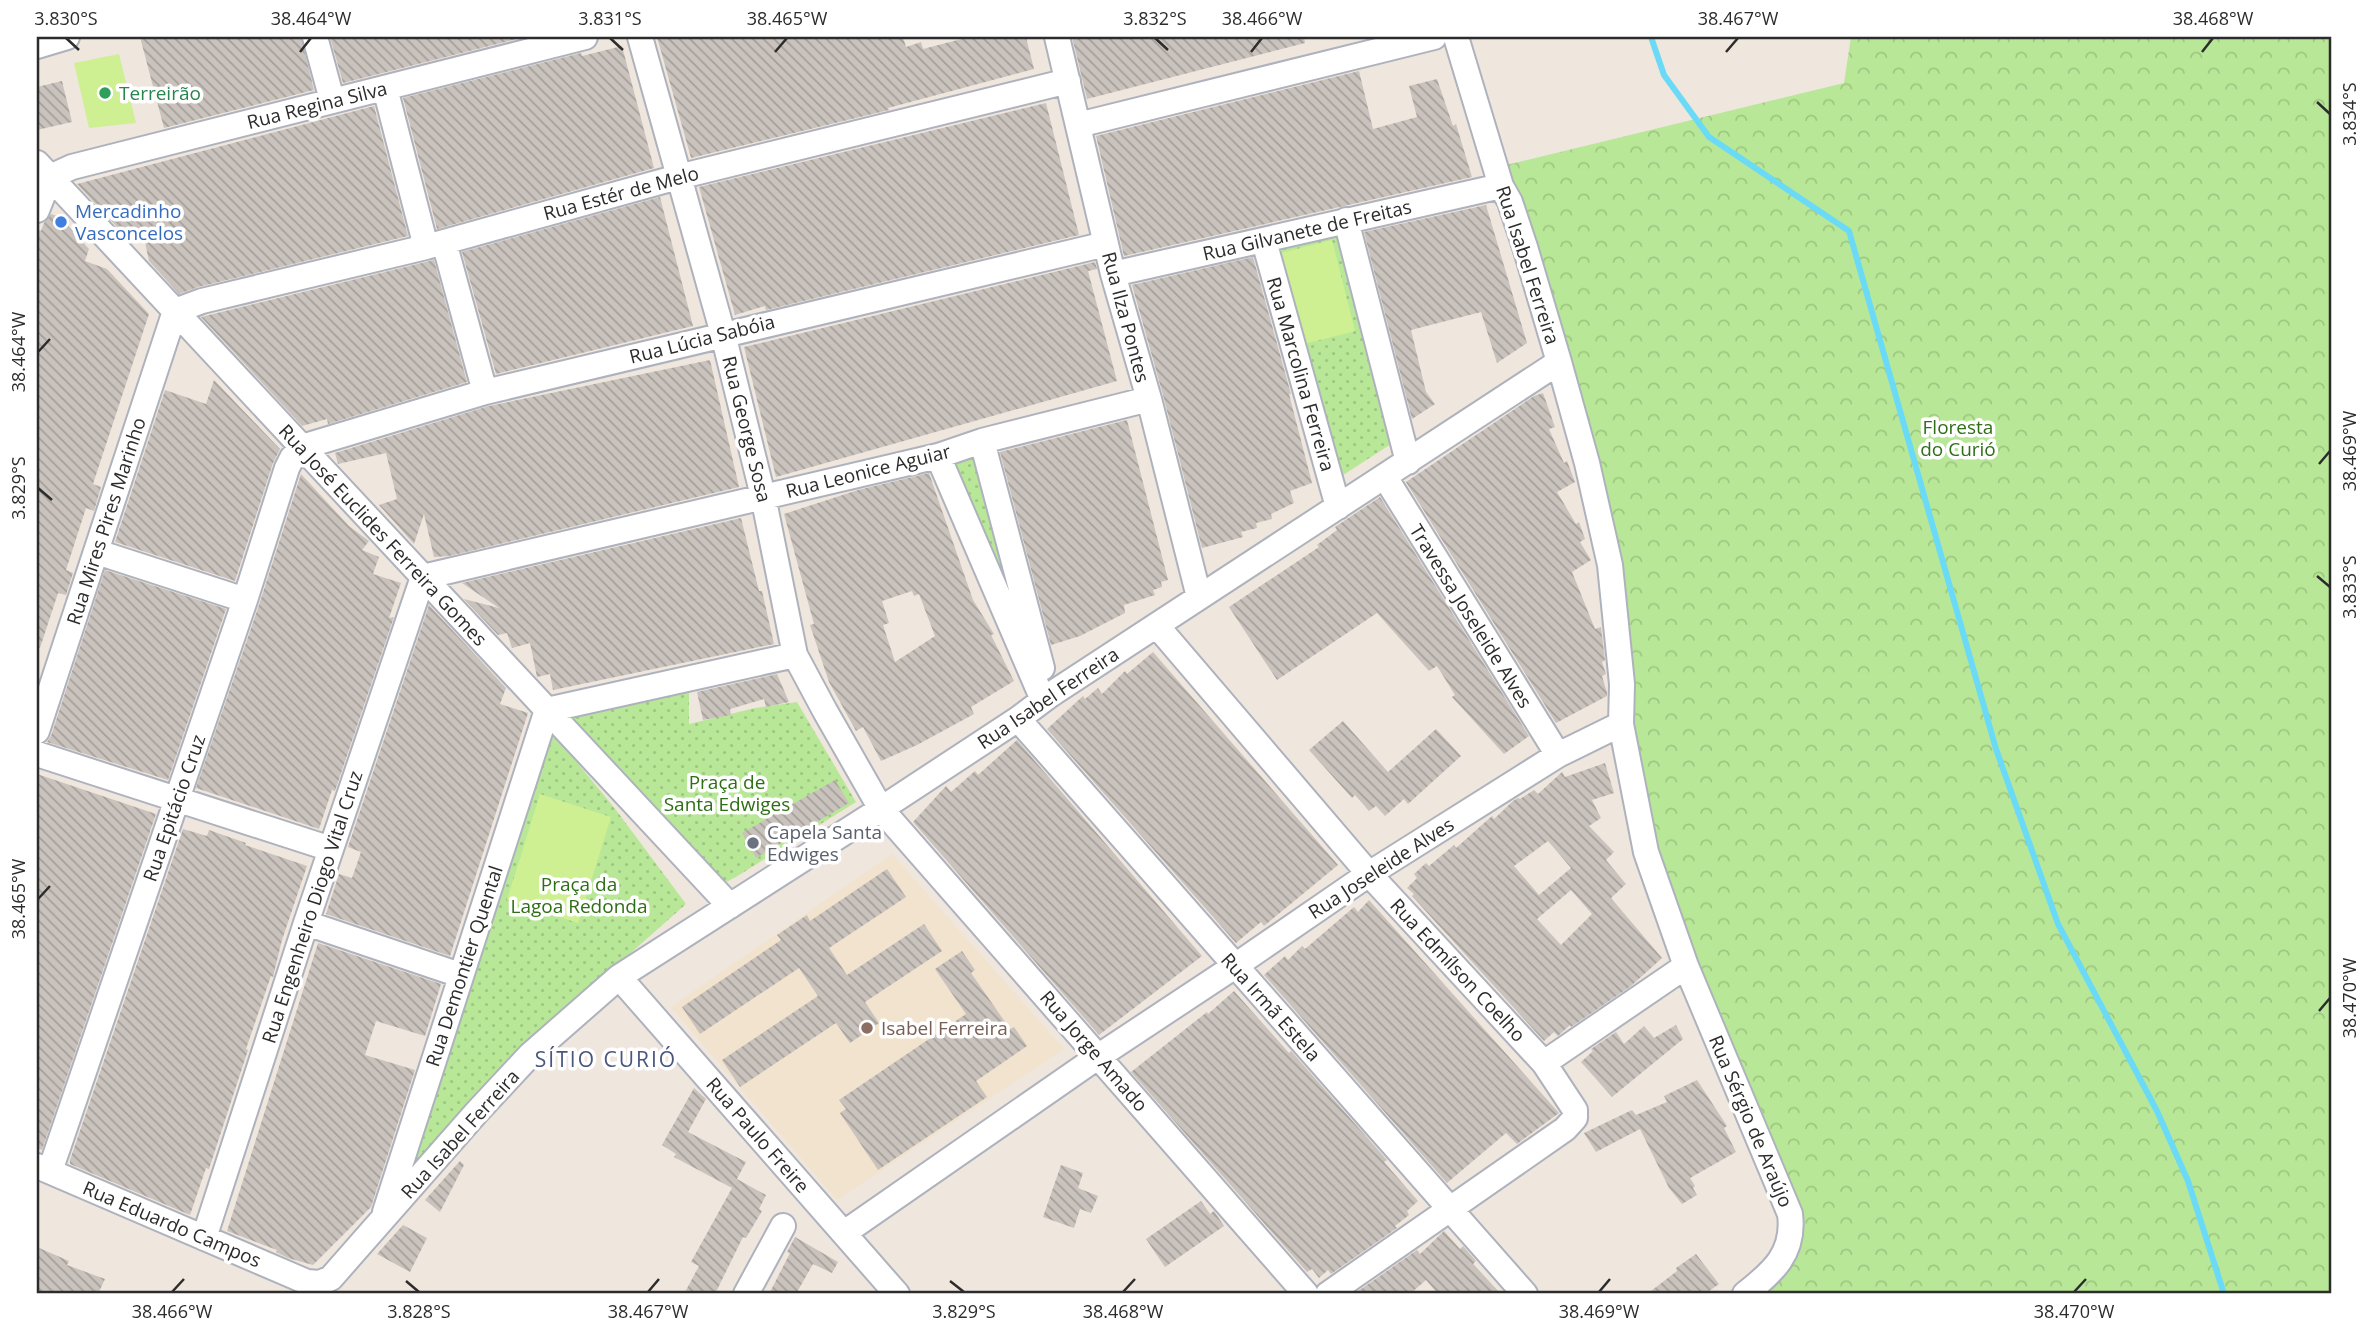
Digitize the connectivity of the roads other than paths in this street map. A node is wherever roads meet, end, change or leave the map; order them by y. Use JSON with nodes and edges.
{"nodes":[{"id":1,"x":67,"y":37,"type":"edge"},
{"id":2,"x":315,"y":37,"type":"edge"},
{"id":3,"x":585,"y":37,"type":"edge"},
{"id":4,"x":640,"y":37,"type":"edge"},
{"id":5,"x":1057,"y":37,"type":"edge"},
{"id":6,"x":1434,"y":37,"type":"edge"},
{"id":7,"x":1456,"y":37,"type":"edge"},
{"id":8,"x":37,"y":46,"type":"edge"},
{"id":9,"x":1068,"y":81,"type":"junction"},
{"id":10,"x":385,"y":88,"type":"junction"},
{"id":11,"x":332,"y":100,"type":"junction"},
{"id":12,"x":1078,"y":125,"type":"junction"},
{"id":13,"x":43,"y":170,"type":"edge"},
{"id":14,"x":678,"y":177,"type":"junction"},
{"id":15,"x":1501,"y":186,"type":"junction"},
{"id":16,"x":37,"y":210,"type":"edge"},
{"id":17,"x":1346,"y":220,"type":"junction"},
{"id":18,"x":1264,"y":242,"type":"junction"},
{"id":19,"x":435,"y":244,"type":"junction"},
{"id":20,"x":1106,"y":244,"type":"junction"},
{"id":21,"x":1113,"y":274,"type":"junction"},
{"id":22,"x":175,"y":311,"type":"junction"},
{"id":23,"x":723,"y":334,"type":"junction"},
{"id":24,"x":1559,"y":362,"type":"junction"},
{"id":25,"x":485,"y":392,"type":"junction"},
{"id":26,"x":1149,"y":399,"type":"junction"},
{"id":27,"x":982,"y":442,"type":"junction"},
{"id":28,"x":302,"y":447,"type":"junction"},
{"id":29,"x":938,"y":456,"type":"junction"},
{"id":30,"x":1408,"y":462,"type":"junction"},
{"id":31,"x":1385,"y":477,"type":"junction"},
{"id":32,"x":763,"y":496,"type":"junction"},
{"id":33,"x":1338,"y":507,"type":"junction"},
{"id":34,"x":97,"y":552,"type":"junction"},
{"id":35,"x":423,"y":577,"type":"junction"},
{"id":36,"x":1199,"y":597,"type":"junction"},
{"id":37,"x":245,"y":600,"type":"junction"},
{"id":38,"x":1157,"y":625,"type":"junction"},
{"id":39,"x":795,"y":655,"type":"junction"},
{"id":40,"x":1046,"y":698,"type":"junction"},
{"id":41,"x":547,"y":710,"type":"junction"},
{"id":42,"x":1018,"y":719,"type":"junction"},
{"id":43,"x":1621,"y":724,"type":"junction"},
{"id":44,"x":37,"y":731,"type":"edge"},
{"id":45,"x":37,"y":754,"type":"edge"},
{"id":46,"x":1558,"y":755,"type":"junction"},
{"id":47,"x":177,"y":799,"type":"junction"},
{"id":48,"x":881,"y":809,"type":"junction"},
{"id":49,"x":331,"y":849,"type":"junction"},
{"id":50,"x":1369,"y":874,"type":"junction"},
{"id":51,"x":730,"y":906,"type":"junction"},
{"id":52,"x":306,"y":923,"type":"junction"},
{"id":53,"x":1235,"y":966,"type":"junction"},
{"id":54,"x":1686,"y":966,"type":"junction"},
{"id":55,"x":460,"y":975,"type":"junction"},
{"id":56,"x":619,"y":977,"type":"junction"},
{"id":57,"x":1099,"y":1056,"type":"junction"},
{"id":58,"x":1544,"y":1063,"type":"junction"},
{"id":59,"x":43,"y":1169,"type":"edge"},
{"id":60,"x":1451,"y":1210,"type":"junction"},
{"id":61,"x":381,"y":1223,"type":"junction"},
{"id":62,"x":783,"y":1226,"type":"dead end"},
{"id":63,"x":844,"y":1233,"type":"junction"},
{"id":64,"x":204,"y":1238,"type":"junction"},
{"id":65,"x":307,"y":1282,"type":"joint"},
{"id":66,"x":746,"y":1294,"type":"edge"},
{"id":67,"x":897,"y":1294,"type":"edge"},
{"id":68,"x":1306,"y":1294,"type":"edge"},
{"id":69,"x":1328,"y":1294,"type":"edge"},
{"id":70,"x":1525,"y":1294,"type":"edge"},
{"id":71,"x":1745,"y":1294,"type":"edge"}],
"edges":[{"from":1,"to":8,"type":"street"},
{"from":2,"to":11,"type":"street"},
{"from":3,"to":10,"type":"street","name":"Rua Regina Silva"},
{"from":4,"to":14,"type":"street","name":"Rua George Sosa"},
{"from":5,"to":9,"type":"street","name":"Rua Ilza Pontes"},
{"from":6,"to":12,"type":"street"},
{"from":7,"to":15,"type":"street","name":"Rua Isabel Ferreira"},
{"from":9,"to":12,"type":"street","name":"Rua Ilza Pontes"},
{"from":9,"to":14,"type":"street","name":"Rua Estér de Melo"},
{"from":10,"to":11,"type":"street","name":"Rua Regina Silva"},
{"from":10,"to":19,"type":"street"},
{"from":11,"to":13,"type":"street","name":"Rua Regina Silva"},
{"from":12,"to":20,"type":"street","name":"Rua Ilza Pontes"},
{"from":13,"to":16,"type":"street"},
{"from":13,"to":22,"type":"street","name":"Rua José Euclides Ferreira Gomes"},
{"from":14,"to":19,"type":"street","name":"Rua Estér de Melo"},
{"from":14,"to":23,"type":"street","name":"Rua George Sosa"},
{"from":15,"to":17,"type":"street","name":"Rua Gilvanete de Freitas"},
{"from":15,"to":24,"type":"street","name":"Rua Isabel Ferreira"},
{"from":17,"to":18,"type":"street","name":"Rua Gilvanete de Freitas"},
{"from":17,"to":30,"type":"street"},
{"from":18,"to":21,"type":"street","name":"Rua Gilvanete de Freitas"},
{"from":18,"to":33,"type":"street","name":"Rua Marcolina Ferreira"},
{"from":19,"to":22,"type":"street","name":"Rua Estér de Melo"},
{"from":19,"to":25,"type":"street"},
{"from":20,"to":21,"type":"street","name":"Rua Ilza Pontes"},
{"from":20,"to":23,"type":"street","name":"Rua Lúcia Sabóia"},
{"from":21,"to":26,"type":"street","name":"Rua Ilza Pontes"},
{"from":22,"to":28,"type":"street","name":"Rua José Euclides Ferreira Gomes"},
{"from":22,"to":34,"type":"street","name":"Rua Mires Pires Marinho"},
{"from":23,"to":25,"type":"street","name":"Rua Lúcia Sabóia"},
{"from":23,"to":32,"type":"street","name":"Rua George Sosa"},
{"from":24,"to":30,"type":"street","name":"Rua Isabel Ferreira"},
{"from":24,"to":43,"type":"street"},
{"from":25,"to":28,"type":"street","name":"Rua Lúcia Sabóia"},
{"from":26,"to":27,"type":"street","name":"Rua Leonice Aguiar"},
{"from":26,"to":36,"type":"street","name":"Rua Ilza Pontes"},
{"from":27,"to":29,"type":"street","name":"Rua Leonice Aguiar"},
{"from":27,"to":40,"type":"street"},
{"from":28,"to":35,"type":"street","name":"Rua José Euclides Ferreira Gomes"},
{"from":28,"to":37,"type":"street","name":"Rua Epitácio Cruz"},
{"from":29,"to":32,"type":"street","name":"Rua Leonice Aguiar"},
{"from":29,"to":40,"type":"street"},
{"from":30,"to":31,"type":"street","name":"Rua Isabel Ferreira"},
{"from":31,"to":33,"type":"street","name":"Rua Isabel Ferreira"},
{"from":31,"to":46,"type":"street","name":"Travessa Joseleide Alves"},
{"from":32,"to":35,"type":"street","name":"Rua Leonice Aguiar"},
{"from":32,"to":39,"type":"street","name":"Rua George Sosa"},
{"from":33,"to":36,"type":"street","name":"Rua Isabel Ferreira"},
{"from":34,"to":37,"type":"street"},
{"from":34,"to":44,"type":"street","name":"Rua Mires Pires Marinho"},
{"from":35,"to":41,"type":"street","name":"Rua José Euclides Ferreira Gomes"},
{"from":35,"to":49,"type":"street","name":"Rua Engenheiro Diogo Vital Cruz"},
{"from":36,"to":38,"type":"street","name":"Rua Isabel Ferreira"},
{"from":37,"to":47,"type":"street","name":"Rua Epitácio Cruz"},
{"from":38,"to":40,"type":"street","name":"Rua Isabel Ferreira"},
{"from":38,"to":50,"type":"street","name":"Rua Edmílson Coelho"},
{"from":39,"to":41,"type":"street"},
{"from":39,"to":48,"type":"street","name":"Rua George Sosa"},
{"from":40,"to":42,"type":"street","name":"Rua Isabel Ferreira"},
{"from":41,"to":51,"type":"street","name":"Rua José Euclides Ferreira Gomes"},
{"from":41,"to":55,"type":"street","name":"Rua Demontier Quental"},
{"from":42,"to":48,"type":"street","name":"Rua Isabel Ferreira"},
{"from":42,"to":53,"type":"street","name":"Rua Irmã Estela"},
{"from":43,"to":46,"type":"street","name":"Rua Joseleide Alves"},
{"from":43,"to":54,"type":"street","name":"Rua Sérgio de Araújo"},
{"from":45,"to":47,"type":"street"},
{"from":46,"to":50,"type":"street","name":"Rua Joseleide Alves"},
{"from":47,"to":49,"type":"street"},
{"from":47,"to":59,"type":"street","name":"Rua Epitácio Cruz"},
{"from":48,"to":51,"type":"street","name":"Rua Isabel Ferreira"},
{"from":48,"to":57,"type":"street","name":"Rua Jorge Amado"},
{"from":49,"to":52,"type":"street","name":"Rua Engenheiro Diogo Vital Cruz"},
{"from":50,"to":53,"type":"street","name":"Rua Joseleide Alves"},
{"from":50,"to":58,"type":"street","name":"Rua Edmílson Coelho"},
{"from":51,"to":56,"type":"street","name":"Rua Isabel Ferreira"},
{"from":52,"to":55,"type":"street"},
{"from":52,"to":64,"type":"street","name":"Rua Engenheiro Diogo Vital Cruz"},
{"from":53,"to":57,"type":"street","name":"Rua Joseleide Alves"},
{"from":53,"to":60,"type":"street","name":"Rua Irmã Estela"},
{"from":54,"to":58,"type":"street"},
{"from":54,"to":71,"type":"street","name":"Rua Sérgio de Araújo"},
{"from":55,"to":61,"type":"street","name":"Rua Demontier Quental"},
{"from":56,"to":61,"type":"street","name":"Rua Isabel Ferreira"},
{"from":56,"to":63,"type":"street","name":"Rua Paulo Freire"},
{"from":57,"to":63,"type":"street","name":"Rua Joseleide Alves"},
{"from":57,"to":68,"type":"street","name":"Rua Jorge Amado"},
{"from":58,"to":60,"type":"street","name":"Rua Edmílson Coelho"},
{"from":59,"to":64,"type":"street","name":"Rua Eduardo Campos"},
{"from":60,"to":69,"type":"street"},
{"from":60,"to":70,"type":"street","name":"Rua Irmã Estela"},
{"from":61,"to":65,"type":"street","name":"Rua Isabel Ferreira"},
{"from":62,"to":66,"type":"street"},
{"from":63,"to":67,"type":"street","name":"Rua Paulo Freire"},
{"from":64,"to":65,"type":"street","name":"Rua Eduardo Campos"}]}
